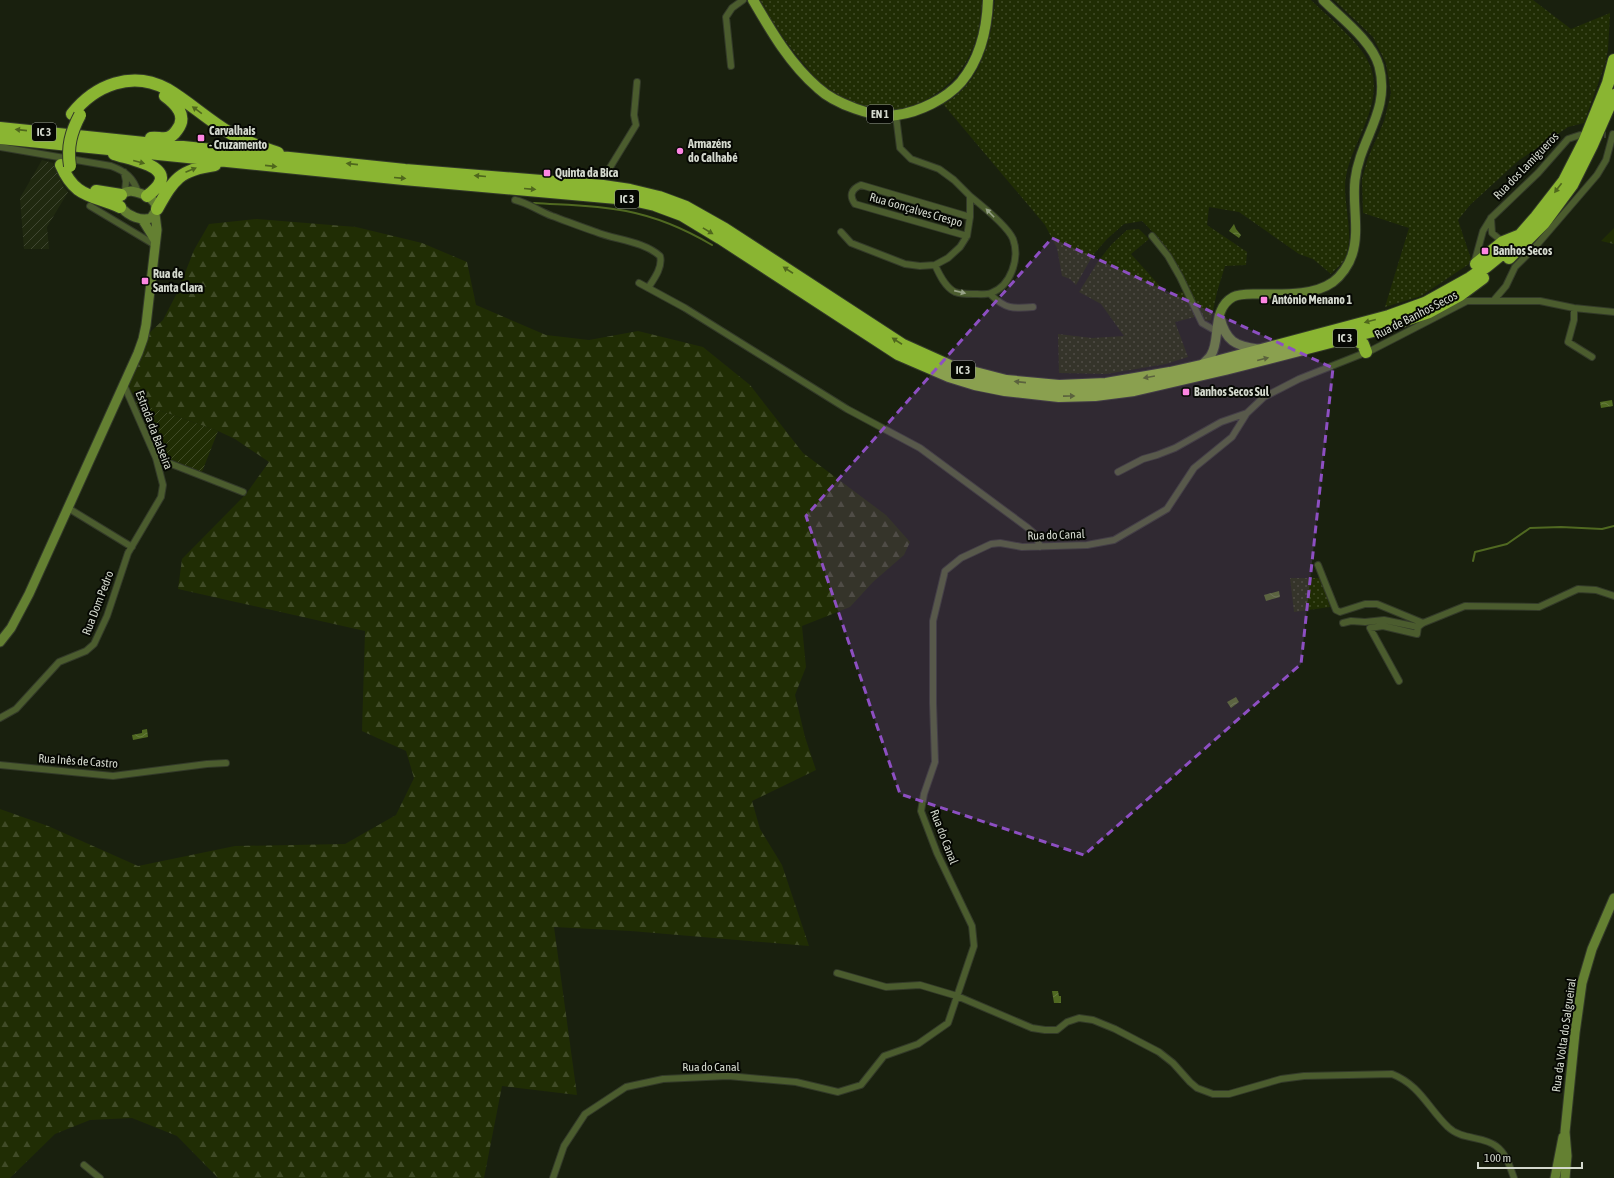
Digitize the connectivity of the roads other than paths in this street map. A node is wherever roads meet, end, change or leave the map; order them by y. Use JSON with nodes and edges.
{"nodes":[{"id":1,"x":743,"y":0,"type":"edge"},
{"id":2,"x":753,"y":0,"type":"edge"},
{"id":3,"x":988,"y":0,"type":"edge"},
{"id":4,"x":1323,"y":0,"type":"edge"},
{"id":5,"x":1614,"y":60,"type":"edge"},
{"id":6,"x":731,"y":66,"type":"dead end"},
{"id":7,"x":637,"y":82,"type":"dead end"},
{"id":8,"x":1614,"y":94,"type":"edge"},
{"id":9,"x":76,"y":114,"type":"junction"},
{"id":10,"x":896,"y":116,"type":"junction"},
{"id":11,"x":0,"y":128,"type":"edge"},
{"id":12,"x":1614,"y":133,"type":"edge"},
{"id":13,"x":1580,"y":135,"type":"dead end"},
{"id":14,"x":1606,"y":135,"type":"tunnel mouth"},
{"id":15,"x":0,"y":138,"type":"edge"},
{"id":16,"x":134,"y":142,"type":"junction"},
{"id":17,"x":88,"y":146,"type":"junction"},
{"id":18,"x":0,"y":147,"type":"edge"},
{"id":19,"x":294,"y":158,"type":"junction"},
{"id":20,"x":232,"y":162,"type":"junction"},
{"id":21,"x":124,"y":172,"type":"junction"},
{"id":22,"x":606,"y":174,"type":"dead end"},
{"id":23,"x":142,"y":194,"type":"junction"},
{"id":24,"x":970,"y":196,"type":"junction"},
{"id":25,"x":122,"y":198,"type":"junction"},
{"id":26,"x":515,"y":200,"type":"dead end"},
{"id":27,"x":90,"y":206,"type":"dead end"},
{"id":28,"x":156,"y":212,"type":"junction"},
{"id":29,"x":970,"y":218,"type":"junction"},
{"id":30,"x":1491,"y":218,"type":"junction"},
{"id":31,"x":142,"y":219,"type":"junction"},
{"id":32,"x":841,"y":232,"type":"dead end"},
{"id":33,"x":967,"y":236,"type":"junction"},
{"id":34,"x":1152,"y":236,"type":"dead end"},
{"id":35,"x":1519,"y":236,"type":"junction"},
{"id":36,"x":155,"y":242,"type":"junction"},
{"id":37,"x":1503,"y":242,"type":"junction"},
{"id":38,"x":935,"y":265,"type":"junction"},
{"id":39,"x":1474,"y":266,"type":"junction"},
{"id":40,"x":1470,"y":278,"type":"junction"},
{"id":41,"x":639,"y":284,"type":"dead end"},
{"id":42,"x":648,"y":288,"type":"junction"},
{"id":43,"x":990,"y":294,"type":"junction"},
{"id":44,"x":1494,"y":300,"type":"junction"},
{"id":45,"x":1033,"y":306,"type":"dead end"},
{"id":46,"x":1574,"y":308,"type":"junction"},
{"id":47,"x":1614,"y":312,"type":"edge"},
{"id":48,"x":1220,"y":318,"type":"junction"},
{"id":49,"x":1216,"y":331,"type":"junction"},
{"id":50,"x":1373,"y":331,"type":"junction"},
{"id":51,"x":1350,"y":337,"type":"junction"},
{"id":52,"x":1263,"y":350,"type":"junction"},
{"id":53,"x":1369,"y":351,"type":"junction"},
{"id":54,"x":1592,"y":357,"type":"dead end"},
{"id":55,"x":1201,"y":366,"type":"junction"},
{"id":56,"x":124,"y":385,"type":"junction"},
{"id":57,"x":1247,"y":413,"type":"junction"},
{"id":58,"x":156,"y":458,"type":"junction"},
{"id":59,"x":1118,"y":472,"type":"dead end"},
{"id":60,"x":243,"y":492,"type":"dead end"},
{"id":61,"x":68,"y":508,"type":"junction"},
{"id":62,"x":132,"y":546,"type":"junction"},
{"id":63,"x":1040,"y":547,"type":"junction"},
{"id":64,"x":1318,"y":565,"type":"dead end"},
{"id":65,"x":1614,"y":596,"type":"edge"},
{"id":66,"x":1343,"y":623,"type":"dead end"},
{"id":67,"x":1420,"y":625,"type":"junction"},
{"id":68,"x":0,"y":642,"type":"edge"},
{"id":69,"x":1399,"y":681,"type":"dead end"},
{"id":70,"x":0,"y":718,"type":"edge"},
{"id":71,"x":226,"y":763,"type":"dead end"},
{"id":72,"x":0,"y":765,"type":"edge"},
{"id":73,"x":1614,"y":898,"type":"edge"},
{"id":74,"x":837,"y":973,"type":"dead end"},
{"id":75,"x":957,"y":996,"type":"junction"},
{"id":76,"x":1564,"y":1132,"type":"junction"},
{"id":77,"x":84,"y":1165,"type":"dead end"},
{"id":78,"x":100,"y":1178,"type":"edge"},
{"id":79,"x":554,"y":1178,"type":"edge"},
{"id":80,"x":1514,"y":1178,"type":"edge"},
{"id":81,"x":1555,"y":1178,"type":"edge"},
{"id":82,"x":1565,"y":1178,"type":"edge"}],
"edges":[{"from":1,"to":6,"type":"street"},
{"from":2,"to":10,"type":"main road","number":"EN 1"},
{"from":3,"to":10,"type":"main road","number":"EN 1"},
{"from":4,"to":48,"type":"street"},
{"from":5,"to":35,"type":"highway","number":"IC 3","one_way":true},
{"from":7,"to":22,"type":"street"},
{"from":8,"to":50,"type":"highway","number":"IC 3"},
{"from":9,"to":16,"type":"highway"},
{"from":19,"to":9,"type":"highway","one_way":true},
{"from":9,"to":25,"type":"highway","bridge":true},
{"from":10,"to":24,"type":"street"},
{"from":16,"to":11,"type":"highway","number":"IC 3","one_way":true},
{"from":12,"to":14,"type":"street"},
{"from":12,"to":44,"type":"street"},
{"from":13,"to":30,"type":"street","name":"Rua dos Lamigueros"},
{"from":15,"to":17,"type":"highway","number":"IC 3"},
{"from":16,"to":19,"type":"highway","number":"IC 3"},
{"from":17,"to":20,"type":"highway","number":"IC 3"},
{"from":17,"to":23,"type":"highway","one_way":true},
{"from":18,"to":21,"type":"street"},
{"from":55,"to":19,"type":"highway","number":"IC 3","one_way":true},
{"from":28,"to":20,"type":"highway","one_way":true},
{"from":20,"to":51,"type":"highway","number":"IC 3","one_way":true},
{"from":21,"to":23,"type":"street"},
{"from":21,"to":25,"type":"street"},
{"from":23,"to":25,"type":"street"},
{"from":23,"to":28,"type":"street"},
{"from":24,"to":29,"type":"street"},
{"from":43,"to":24,"type":"street","one_way":true},
{"from":25,"to":31,"type":"street"},
{"from":26,"to":42,"type":"street"},
{"from":27,"to":36,"type":"street"},
{"from":28,"to":31,"type":"street"},
{"from":28,"to":36,"type":"street"},
{"from":29,"to":33,"type":"street"},
{"from":29,"to":33,"type":"street","name":"Rua Gonçalves Crespo"},
{"from":30,"to":37,"type":"street","name":"Rua dos Lamigueros"},
{"from":30,"to":39,"type":"street","name":"Rua dos Lamigueros"},
{"from":31,"to":36,"type":"street"},
{"from":32,"to":38,"type":"street"},
{"from":33,"to":38,"type":"street"},
{"from":34,"to":49,"type":"street"},
{"from":35,"to":37,"type":"highway"},
{"from":35,"to":40,"type":"highway","number":"IC 3"},
{"from":36,"to":56,"type":"street"},
{"from":37,"to":39,"type":"highway"},
{"from":38,"to":43,"type":"street","one_way":true},
{"from":39,"to":40,"type":"highway"},
{"from":40,"to":52,"type":"highway","number":"IC 3","one_way":true},
{"from":41,"to":42,"type":"street"},
{"from":42,"to":63,"type":"street"},
{"from":43,"to":45,"type":"street"},
{"from":44,"to":46,"type":"street","name":"Rua de Banhos Secos"},
{"from":44,"to":53,"type":"street","name":"Rua de Banhos Secos"},
{"from":46,"to":47,"type":"street","name":"Rua de Banhos Secos"},
{"from":46,"to":54,"type":"street"},
{"from":48,"to":49,"type":"street"},
{"from":48,"to":52,"type":"street"},
{"from":49,"to":55,"type":"street"},
{"from":50,"to":51,"type":"highway","number":"IC 3"},
{"from":50,"to":53,"type":"highway"},
{"from":51,"to":53,"type":"highway"},
{"from":52,"to":55,"type":"highway","number":"IC 3"},
{"from":53,"to":57,"type":"street","name":"Rua do Canal"},
{"from":56,"to":58,"type":"street","name":"Estrada da Balseira"},
{"from":56,"to":61,"type":"street"},
{"from":57,"to":59,"type":"street"},
{"from":57,"to":63,"type":"street","name":"Rua do Canal"},
{"from":58,"to":60,"type":"street"},
{"from":58,"to":62,"type":"street","name":"Estrada da Balseira"},
{"from":61,"to":62,"type":"street"},
{"from":61,"to":68,"type":"street"},
{"from":62,"to":70,"type":"street","name":"Rua Dom Pedro"},
{"from":63,"to":75,"type":"street","name":"Rua do Canal"},
{"from":64,"to":67,"type":"street"},
{"from":65,"to":67,"type":"street"},
{"from":66,"to":67,"type":"street"},
{"from":67,"to":69,"type":"street"},
{"from":71,"to":72,"type":"street","name":"Rua Inês de Castro"},
{"from":73,"to":76,"type":"street","name":"Rua da Volta do Salgueiral"},
{"from":74,"to":75,"type":"street"},
{"from":75,"to":79,"type":"street","name":"Rua do Canal"},
{"from":75,"to":80,"type":"street"},
{"from":76,"to":81,"type":"street"},
{"from":76,"to":82,"type":"street"},
{"from":77,"to":78,"type":"street"}]}
